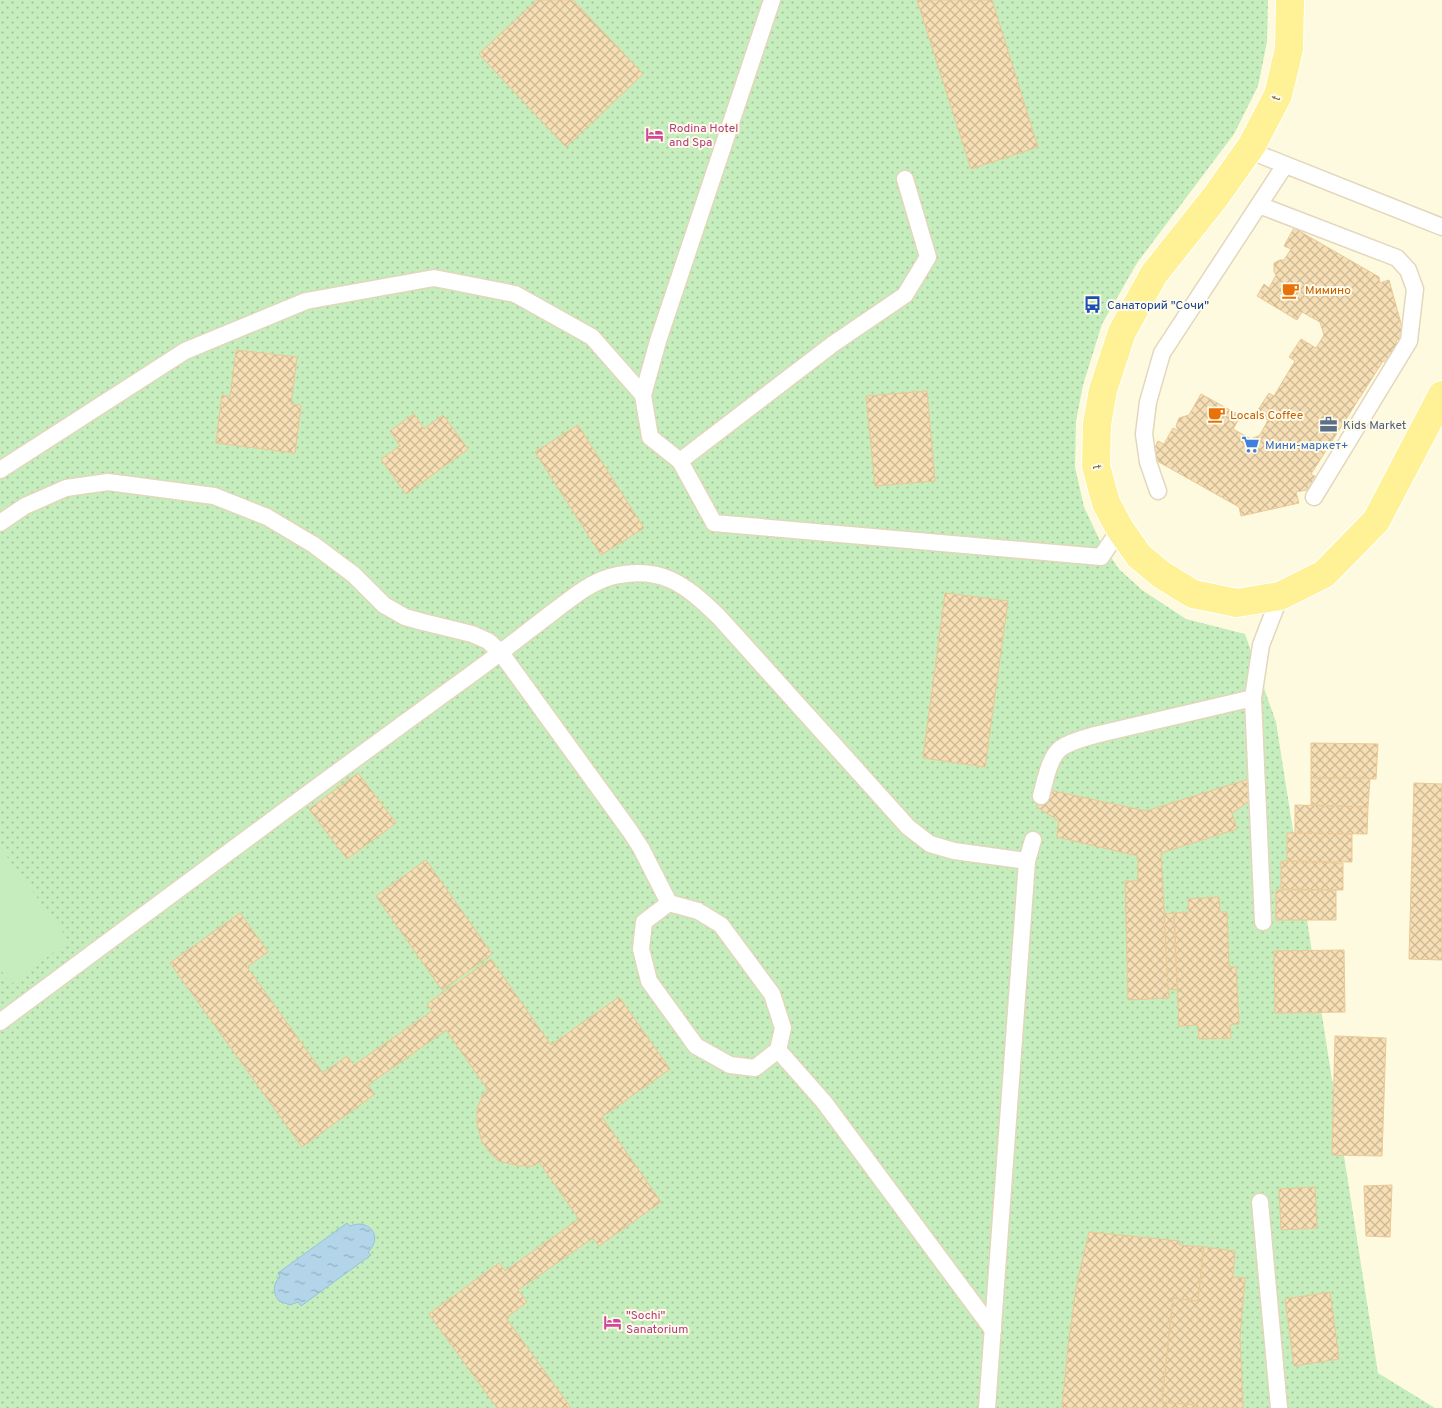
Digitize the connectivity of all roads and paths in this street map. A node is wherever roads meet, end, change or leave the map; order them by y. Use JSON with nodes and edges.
{"nodes":[{"id":1,"x":772,"y":0,"type":"edge"},
{"id":2,"x":1290,"y":0,"type":"edge"},
{"id":3,"x":1248,"y":150,"type":"junction"},
{"id":4,"x":1285,"y":165,"type":"junction"},
{"id":5,"x":905,"y":179,"type":"dead end"},
{"id":6,"x":1259,"y":205,"type":"junction"},
{"id":7,"x":1442,"y":227,"type":"edge"},
{"id":8,"x":643,"y":395,"type":"junction"},
{"id":9,"x":1442,"y":395,"type":"edge"},
{"id":10,"x":680,"y":461,"type":"junction"},
{"id":11,"x":0,"y":470,"type":"edge"},
{"id":12,"x":1158,"y":491,"type":"dead end"},
{"id":13,"x":1314,"y":497,"type":"dead end"},
{"id":14,"x":0,"y":523,"type":"edge"},
{"id":15,"x":1120,"y":529,"type":"junction"},
{"id":16,"x":1280,"y":596,"type":"junction"},
{"id":17,"x":502,"y":653,"type":"junction"},
{"id":18,"x":1253,"y":698,"type":"junction"},
{"id":19,"x":1041,"y":796,"type":"dead end"},
{"id":20,"x":1033,"y":840,"type":"dead end"},
{"id":21,"x":1027,"y":861,"type":"junction"},
{"id":22,"x":669,"y":903,"type":"junction"},
{"id":23,"x":1263,"y":922,"type":"dead end"},
{"id":24,"x":0,"y":1022,"type":"edge"},
{"id":25,"x":778,"y":1050,"type":"junction"},
{"id":26,"x":1260,"y":1202,"type":"dead end"},
{"id":27,"x":993,"y":1330,"type":"junction"},
{"id":28,"x":987,"y":1408,"type":"edge"},
{"id":29,"x":1279,"y":1408,"type":"edge"}],
"edges":[{"from":1,"to":8,"type":"lane"},
{"from":2,"to":3,"type":"main road","name":"t"},
{"from":3,"to":4,"type":"lane"},
{"from":3,"to":15,"type":"main road","name":"t"},
{"from":4,"to":6,"type":"lane"},
{"from":4,"to":7,"type":"lane"},
{"from":5,"to":10,"type":"lane"},
{"from":6,"to":12,"type":"lane"},
{"from":6,"to":13,"type":"lane"},
{"from":8,"to":10,"type":"lane"},
{"from":8,"to":11,"type":"lane"},
{"from":9,"to":16,"type":"main road","name":"t"},
{"from":10,"to":15,"type":"lane"},
{"from":14,"to":17,"type":"lane"},
{"from":15,"to":16,"type":"main road","name":"t"},
{"from":16,"to":18,"type":"lane"},
{"from":17,"to":21,"type":"lane"},
{"from":17,"to":22,"type":"lane"},
{"from":17,"to":24,"type":"lane"},
{"from":18,"to":19,"type":"lane"},
{"from":18,"to":23,"type":"lane"},
{"from":20,"to":21,"type":"lane"},
{"from":21,"to":27,"type":"lane"},
{"from":22,"to":25,"type":"lane"},
{"from":22,"to":25,"type":"lane"},
{"from":25,"to":27,"type":"lane"},
{"from":26,"to":29,"type":"lane"},
{"from":27,"to":28,"type":"lane"}]}
